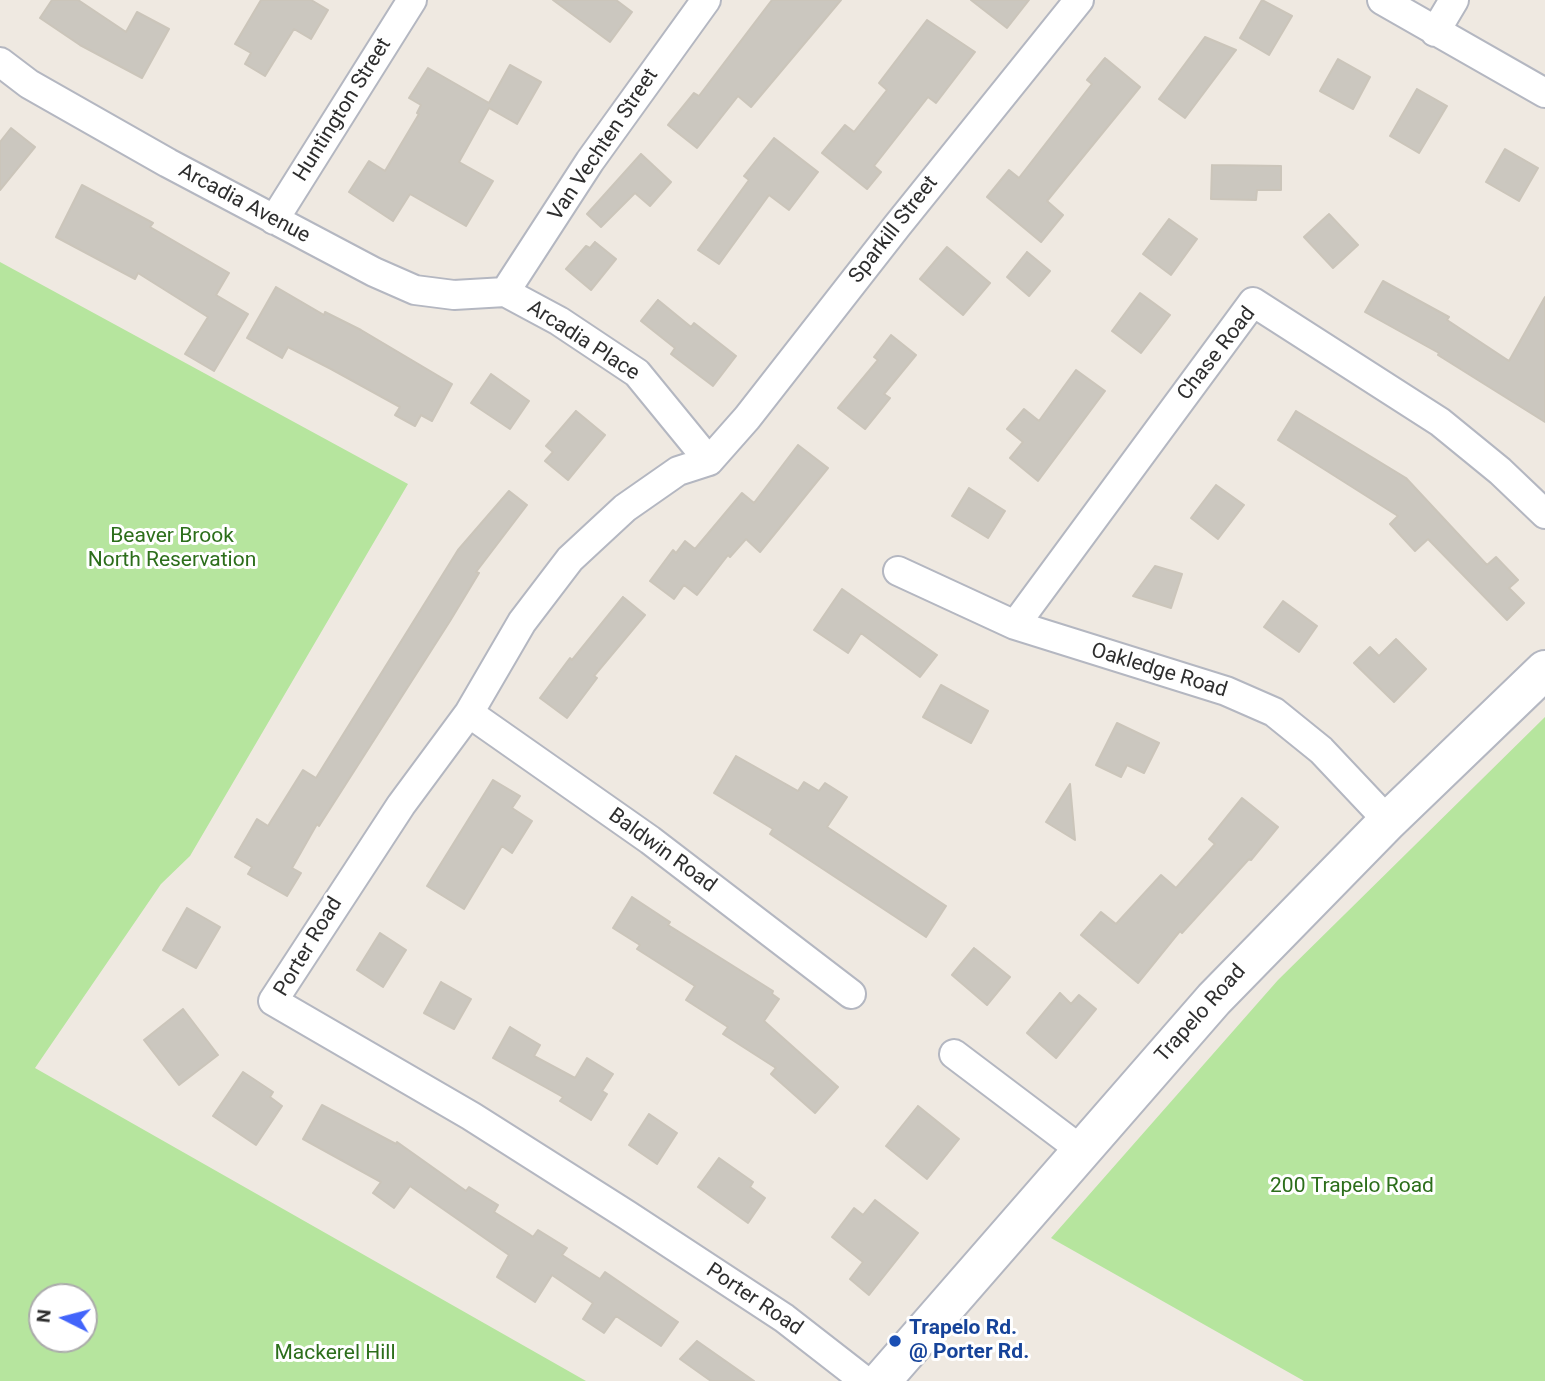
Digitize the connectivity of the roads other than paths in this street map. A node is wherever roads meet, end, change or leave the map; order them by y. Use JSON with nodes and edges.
{"nodes":[{"id":1,"x":412,"y":0,"type":"edge"},
{"id":2,"x":706,"y":0,"type":"edge"},
{"id":3,"x":1079,"y":0,"type":"edge"},
{"id":4,"x":1382,"y":0,"type":"edge"},
{"id":5,"x":1454,"y":0,"type":"edge"},
{"id":6,"x":1434,"y":32,"type":"junction"},
{"id":7,"x":0,"y":62,"type":"edge"},
{"id":8,"x":1545,"y":93,"type":"edge"},
{"id":9,"x":274,"y":220,"type":"junction"},
{"id":10,"x":505,"y":292,"type":"junction"},
{"id":11,"x":709,"y":461,"type":"junction"},
{"id":12,"x":1545,"y":514,"type":"edge"},
{"id":13,"x":898,"y":571,"type":"dead end"},
{"id":14,"x":1015,"y":625,"type":"junction"},
{"id":15,"x":1545,"y":670,"type":"edge"},
{"id":16,"x":469,"y":713,"type":"junction"},
{"id":17,"x":1388,"y":821,"type":"junction"},
{"id":18,"x":851,"y":993,"type":"dead end"},
{"id":19,"x":954,"y":1054,"type":"dead end"},
{"id":20,"x":1081,"y":1150,"type":"junction"},
{"id":21,"x":865,"y":1381,"type":"edge"},
{"id":22,"x":881,"y":1381,"type":"edge"}],
"edges":[{"from":1,"to":9,"type":"street","name":"Huntington Street"},
{"from":2,"to":10,"type":"street","name":"Van Vechten Street"},
{"from":3,"to":11,"type":"street","name":"Sparkill Street"},
{"from":4,"to":6,"type":"street"},
{"from":5,"to":6,"type":"street"},
{"from":6,"to":8,"type":"street"},
{"from":7,"to":9,"type":"street","name":"Arcadia Avenue"},
{"from":9,"to":10,"type":"street","name":"Arcadia Avenue"},
{"from":10,"to":11,"type":"street","name":"Arcadia Place"},
{"from":11,"to":16,"type":"street","name":"Porter Road"},
{"from":12,"to":14,"type":"street","name":"Chase Road"},
{"from":13,"to":14,"type":"street","name":"Oakledge Road"},
{"from":14,"to":17,"type":"street","name":"Oakledge Road"},
{"from":15,"to":17,"type":"main road","name":"Trapelo Road"},
{"from":16,"to":18,"type":"street","name":"Baldwin Road"},
{"from":16,"to":21,"type":"street","name":"Porter Road"},
{"from":17,"to":20,"type":"main road","name":"Trapelo Road"},
{"from":19,"to":20,"type":"street"},
{"from":20,"to":22,"type":"main road","name":"Trapelo Road"}]}
